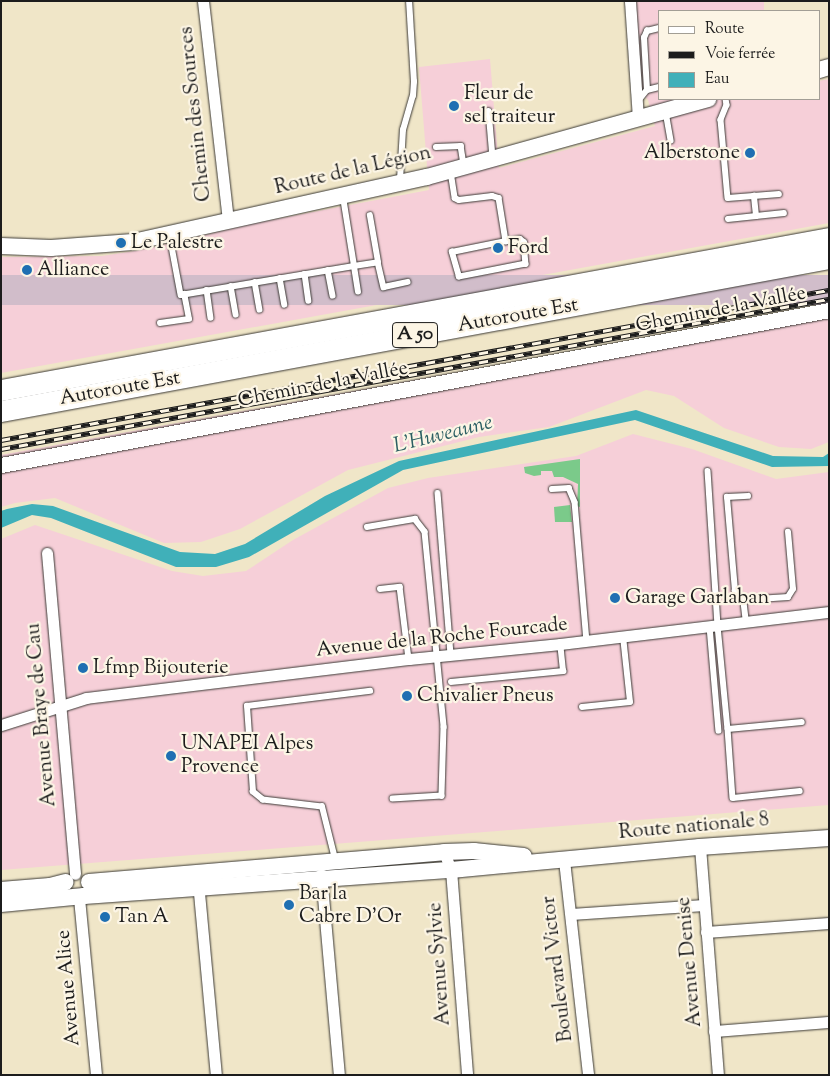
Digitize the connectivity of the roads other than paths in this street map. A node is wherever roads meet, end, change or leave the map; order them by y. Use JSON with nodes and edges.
{"nodes":[{"id":1,"x":203,"y":1,"type":"edge"},
{"id":2,"x":409,"y":1,"type":"edge"},
{"id":3,"x":630,"y":1,"type":"edge"},
{"id":4,"x":658,"y":28,"type":"edge"},
{"id":5,"x":658,"y":87,"type":"edge"},
{"id":6,"x":647,"y":90,"type":"junction"},
{"id":7,"x":704,"y":100,"type":"edge"},
{"id":8,"x":726,"y":100,"type":"edge"},
{"id":9,"x":637,"y":110,"type":"junction"},
{"id":10,"x":665,"y":110,"type":"junction"},
{"id":11,"x":489,"y":111,"type":"dead end"},
{"id":12,"x":672,"y":141,"type":"dead end"},
{"id":13,"x":436,"y":147,"type":"dead end"},
{"id":14,"x":494,"y":158,"type":"junction"},
{"id":15,"x":457,"y":168,"type":"junction"},
{"id":16,"x":399,"y":183,"type":"junction"},
{"id":17,"x":779,"y":194,"type":"dead end"},
{"id":18,"x":342,"y":195,"type":"junction"},
{"id":19,"x":754,"y":196,"type":"junction"},
{"id":20,"x":784,"y":213,"type":"dead end"},
{"id":21,"x":370,"y":216,"type":"dead end"},
{"id":22,"x":756,"y":216,"type":"junction"},
{"id":23,"x":728,"y":219,"type":"dead end"},
{"id":24,"x":228,"y":222,"type":"junction"},
{"id":25,"x":169,"y":234,"type":"junction"},
{"id":26,"x":829,"y":238,"type":"edge"},
{"id":27,"x":506,"y":241,"type":"junction"},
{"id":28,"x":1,"y":246,"type":"edge"},
{"id":29,"x":829,"y":258,"type":"edge"},
{"id":30,"x":378,"y":262,"type":"junction"},
{"id":31,"x":354,"y":266,"type":"junction"},
{"id":32,"x":328,"y":270,"type":"junction"},
{"id":33,"x":305,"y":274,"type":"junction"},
{"id":34,"x":280,"y":278,"type":"junction"},
{"id":35,"x":255,"y":282,"type":"junction"},
{"id":36,"x":407,"y":282,"type":"dead end"},
{"id":37,"x":231,"y":286,"type":"junction"},
{"id":38,"x":207,"y":290,"type":"junction"},
{"id":39,"x":358,"y":292,"type":"dead end"},
{"id":40,"x":184,"y":294,"type":"junction"},
{"id":41,"x":333,"y":296,"type":"dead end"},
{"id":42,"x":309,"y":301,"type":"dead end"},
{"id":43,"x":284,"y":305,"type":"dead end"},
{"id":44,"x":260,"y":310,"type":"dead end"},
{"id":45,"x":829,"y":310,"type":"edge"},
{"id":46,"x":236,"y":315,"type":"dead end"},
{"id":47,"x":211,"y":318,"type":"dead end"},
{"id":48,"x":160,"y":323,"type":"dead end"},
{"id":49,"x":1,"y":390,"type":"edge"},
{"id":50,"x":1,"y":411,"type":"edge"},
{"id":51,"x":1,"y":465,"type":"edge"},
{"id":52,"x":708,"y":471,"type":"dead end"},
{"id":53,"x":552,"y":489,"type":"dead end"},
{"id":54,"x":438,"y":493,"type":"dead end"},
{"id":55,"x":748,"y":496,"type":"dead end"},
{"id":56,"x":367,"y":527,"type":"dead end"},
{"id":57,"x":788,"y":532,"type":"dead end"},
{"id":58,"x":47,"y":553,"type":"dead end"},
{"id":59,"x":380,"y":589,"type":"dead end"},
{"id":60,"x":743,"y":600,"type":"junction"},
{"id":61,"x":829,"y":612,"type":"edge"},
{"id":62,"x":746,"y":623,"type":"junction"},
{"id":63,"x":714,"y":627,"type":"junction"},
{"id":64,"x":623,"y":637,"type":"junction"},
{"id":65,"x":587,"y":641,"type":"junction"},
{"id":66,"x":560,"y":644,"type":"junction"},
{"id":67,"x":451,"y":654,"type":"junction"},
{"id":68,"x":437,"y":656,"type":"junction"},
{"id":69,"x":409,"y":659,"type":"junction"},
{"id":70,"x":451,"y":682,"type":"dead end"},
{"id":71,"x":370,"y":692,"type":"dead end"},
{"id":72,"x":61,"y":707,"type":"junction"},
{"id":73,"x":582,"y":707,"type":"dead end"},
{"id":74,"x":802,"y":722,"type":"dead end"},
{"id":75,"x":1,"y":725,"type":"edge"},
{"id":76,"x":728,"y":729,"type":"junction"},
{"id":77,"x":718,"y":731,"type":"dead end"},
{"id":78,"x":800,"y":791,"type":"dead end"},
{"id":79,"x":393,"y":799,"type":"dead end"},
{"id":80,"x":829,"y":838,"type":"edge"},
{"id":81,"x":700,"y":847,"type":"junction"},
{"id":82,"x":444,"y":852,"type":"junction"},
{"id":83,"x":564,"y":860,"type":"junction"},
{"id":84,"x":325,"y":867,"type":"junction"},
{"id":85,"x":451,"y":870,"type":"junction"},
{"id":86,"x":198,"y":880,"type":"junction"},
{"id":87,"x":78,"y":888,"type":"junction"},
{"id":88,"x":1,"y":890,"type":"edge"},
{"id":89,"x":1,"y":904,"type":"edge"},
{"id":90,"x":704,"y":905,"type":"junction"},
{"id":91,"x":571,"y":914,"type":"junction"},
{"id":92,"x":829,"y":923,"type":"edge"},
{"id":93,"x":706,"y":932,"type":"junction"},
{"id":94,"x":829,"y":1022,"type":"edge"},
{"id":95,"x":714,"y":1030,"type":"junction"},
{"id":96,"x":590,"y":1074,"type":"edge"},
{"id":97,"x":96,"y":1075,"type":"edge"},
{"id":98,"x":216,"y":1075,"type":"edge"},
{"id":99,"x":340,"y":1075,"type":"edge"},
{"id":100,"x":467,"y":1075,"type":"edge"},
{"id":101,"x":718,"y":1075,"type":"edge"}],
"edges":[{"from":1,"to":24,"type":"street","name":"Chemin des Sources"},
{"from":2,"to":16,"type":"lane"},
{"from":3,"to":9,"type":"street"},
{"from":4,"to":6,"type":"lane"},
{"from":5,"to":6,"type":"lane"},
{"from":6,"to":9,"type":"lane"},
{"from":7,"to":10,"type":"main road","name":"Route de la Légion"},
{"from":8,"to":19,"type":"lane"},
{"from":9,"to":10,"type":"main road","name":"Route de la Légion"},
{"from":9,"to":14,"type":"main road","name":"Route de la Légion"},
{"from":10,"to":12,"type":"lane"},
{"from":11,"to":14,"type":"lane"},
{"from":13,"to":15,"type":"lane"},
{"from":14,"to":15,"type":"main road","name":"Route de la Légion"},
{"from":15,"to":16,"type":"main road","name":"Route de la Légion"},
{"from":15,"to":27,"type":"lane"},
{"from":16,"to":18,"type":"main road","name":"Route de la Légion"},
{"from":17,"to":19,"type":"lane"},
{"from":18,"to":24,"type":"main road","name":"Route de la Légion"},
{"from":18,"to":31,"type":"lane"},
{"from":19,"to":22,"type":"lane"},
{"from":20,"to":22,"type":"lane"},
{"from":21,"to":30,"type":"lane"},
{"from":22,"to":23,"type":"lane"},
{"from":24,"to":25,"type":"main road","name":"Route de la Légion"},
{"from":25,"to":28,"type":"main road","name":"Route de la Légion"},
{"from":25,"to":40,"type":"lane"},
{"from":26,"to":49,"type":"highway","name":"Autoroute Est","number":"A 50"},
{"from":27,"to":27,"type":"lane"},
{"from":29,"to":50,"type":"highway","name":"Autoroute Est","number":"A 50"},
{"from":30,"to":31,"type":"lane"},
{"from":30,"to":36,"type":"lane"},
{"from":31,"to":32,"type":"lane"},
{"from":31,"to":39,"type":"lane"},
{"from":32,"to":33,"type":"lane"},
{"from":32,"to":41,"type":"lane"},
{"from":33,"to":34,"type":"lane"},
{"from":33,"to":42,"type":"lane"},
{"from":34,"to":35,"type":"lane"},
{"from":34,"to":43,"type":"lane"},
{"from":35,"to":37,"type":"lane"},
{"from":35,"to":44,"type":"lane"},
{"from":37,"to":38,"type":"lane"},
{"from":37,"to":46,"type":"lane"},
{"from":38,"to":40,"type":"lane"},
{"from":38,"to":47,"type":"lane"},
{"from":40,"to":48,"type":"lane"},
{"from":45,"to":51,"type":"street","name":"Chemin de la Vallée"},
{"from":52,"to":63,"type":"lane"},
{"from":53,"to":65,"type":"lane"},
{"from":54,"to":67,"type":"lane"},
{"from":55,"to":60,"type":"lane"},
{"from":56,"to":68,"type":"lane"},
{"from":57,"to":60,"type":"lane"},
{"from":58,"to":72,"type":"street","name":"Avenue Braye de Cau"},
{"from":59,"to":69,"type":"lane"},
{"from":60,"to":62,"type":"lane"},
{"from":61,"to":62,"type":"street","name":"Avenue de la Roche Fourcade"},
{"from":62,"to":63,"type":"street","name":"Avenue de la Roche Fourcade"},
{"from":63,"to":64,"type":"street","name":"Avenue de la Roche Fourcade"},
{"from":63,"to":76,"type":"lane"},
{"from":63,"to":77,"type":"lane"},
{"from":64,"to":65,"type":"street","name":"Avenue de la Roche Fourcade"},
{"from":64,"to":73,"type":"lane"},
{"from":65,"to":66,"type":"street","name":"Avenue de la Roche Fourcade"},
{"from":66,"to":67,"type":"street","name":"Avenue de la Roche Fourcade"},
{"from":66,"to":70,"type":"lane"},
{"from":67,"to":68,"type":"street","name":"Avenue de la Roche Fourcade"},
{"from":68,"to":69,"type":"street","name":"Avenue de la Roche Fourcade"},
{"from":68,"to":79,"type":"lane"},
{"from":69,"to":72,"type":"street","name":"Avenue de la Roche Fourcade"},
{"from":71,"to":84,"type":"lane"},
{"from":72,"to":75,"type":"street","name":"Avenue de la Roche Fourcade"},
{"from":72,"to":87,"type":"street","name":"Avenue Braye de Cau"},
{"from":74,"to":76,"type":"lane"},
{"from":76,"to":78,"type":"lane"},
{"from":80,"to":81,"type":"main road","name":"Route nationale 8"},
{"from":81,"to":83,"type":"main road","name":"Route nationale 8"},
{"from":81,"to":90,"type":"street","name":"Avenue Denise"},
{"from":82,"to":83,"type":"main road"},
{"from":82,"to":84,"type":"main road"},
{"from":82,"to":85,"type":"street","name":"Avenue Sylvie"},
{"from":83,"to":85,"type":"main road"},
{"from":83,"to":91,"type":"street","name":"Boulevard Victor"},
{"from":84,"to":85,"type":"main road"},
{"from":84,"to":86,"type":"main road"},
{"from":84,"to":99,"type":"street"},
{"from":85,"to":100,"type":"street","name":"Avenue Sylvie"},
{"from":86,"to":87,"type":"main road"},
{"from":86,"to":98,"type":"street"},
{"from":87,"to":88,"type":"main road"},
{"from":87,"to":89,"type":"main road"},
{"from":87,"to":97,"type":"street","name":"Avenue Alice"},
{"from":90,"to":91,"type":"street"},
{"from":90,"to":93,"type":"street","name":"Avenue Denise"},
{"from":91,"to":96,"type":"street","name":"Boulevard Victor"},
{"from":92,"to":93,"type":"street"},
{"from":93,"to":95,"type":"street","name":"Avenue Denise"},
{"from":94,"to":95,"type":"street"},
{"from":95,"to":101,"type":"street","name":"Avenue Denise"}]}
